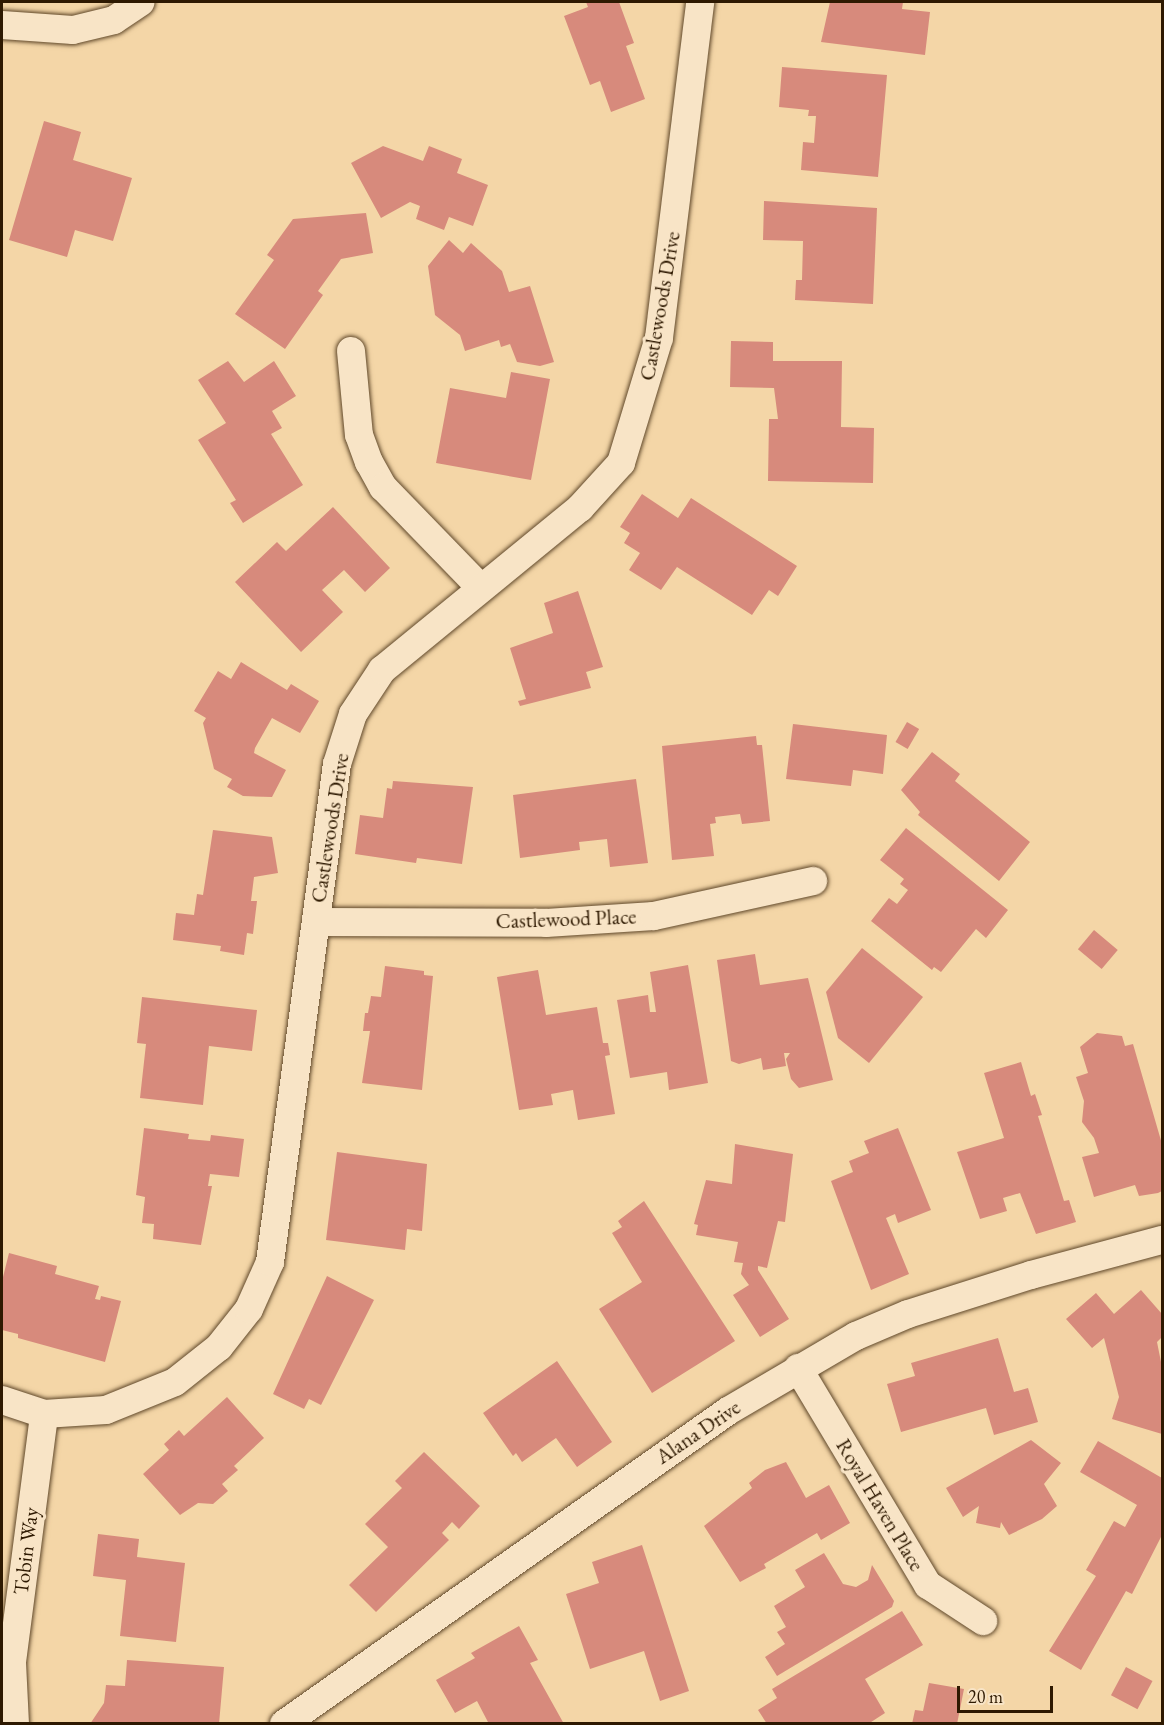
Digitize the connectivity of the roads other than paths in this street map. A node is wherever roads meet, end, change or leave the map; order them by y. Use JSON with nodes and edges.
{"nodes":[{"id":1,"x":141,"y":2,"type":"edge"},
{"id":2,"x":700,"y":2,"type":"edge"},
{"id":3,"x":2,"y":25,"type":"edge"},
{"id":4,"x":351,"y":351,"type":"dead end"},
{"id":5,"x":480,"y":587,"type":"junction"},
{"id":6,"x":813,"y":881,"type":"dead end"},
{"id":7,"x":316,"y":922,"type":"junction"},
{"id":8,"x":1162,"y":1240,"type":"edge"},
{"id":9,"x":798,"y":1368,"type":"junction"},
{"id":10,"x":2,"y":1400,"type":"edge"},
{"id":11,"x":44,"y":1414,"type":"junction"},
{"id":12,"x":983,"y":1621,"type":"dead end"},
{"id":13,"x":15,"y":1724,"type":"edge"},
{"id":14,"x":284,"y":1724,"type":"edge"}],
"edges":[{"from":1,"to":3,"type":"street"},
{"from":2,"to":5,"type":"street","name":"Castlewoods Drive"},
{"from":4,"to":5,"type":"street"},
{"from":5,"to":7,"type":"street","name":"Castlewoods Drive"},
{"from":6,"to":7,"type":"street","name":"Castlewood Place"},
{"from":7,"to":11,"type":"street","name":"Castlewoods Drive"},
{"from":8,"to":9,"type":"street","name":"Alana Drive"},
{"from":9,"to":12,"type":"street","name":"Royal Haven Place"},
{"from":9,"to":14,"type":"street","name":"Alana Drive"},
{"from":10,"to":11,"type":"street","name":"Castlewoods Drive"},
{"from":11,"to":13,"type":"street","name":"Tobin Way"}]}
